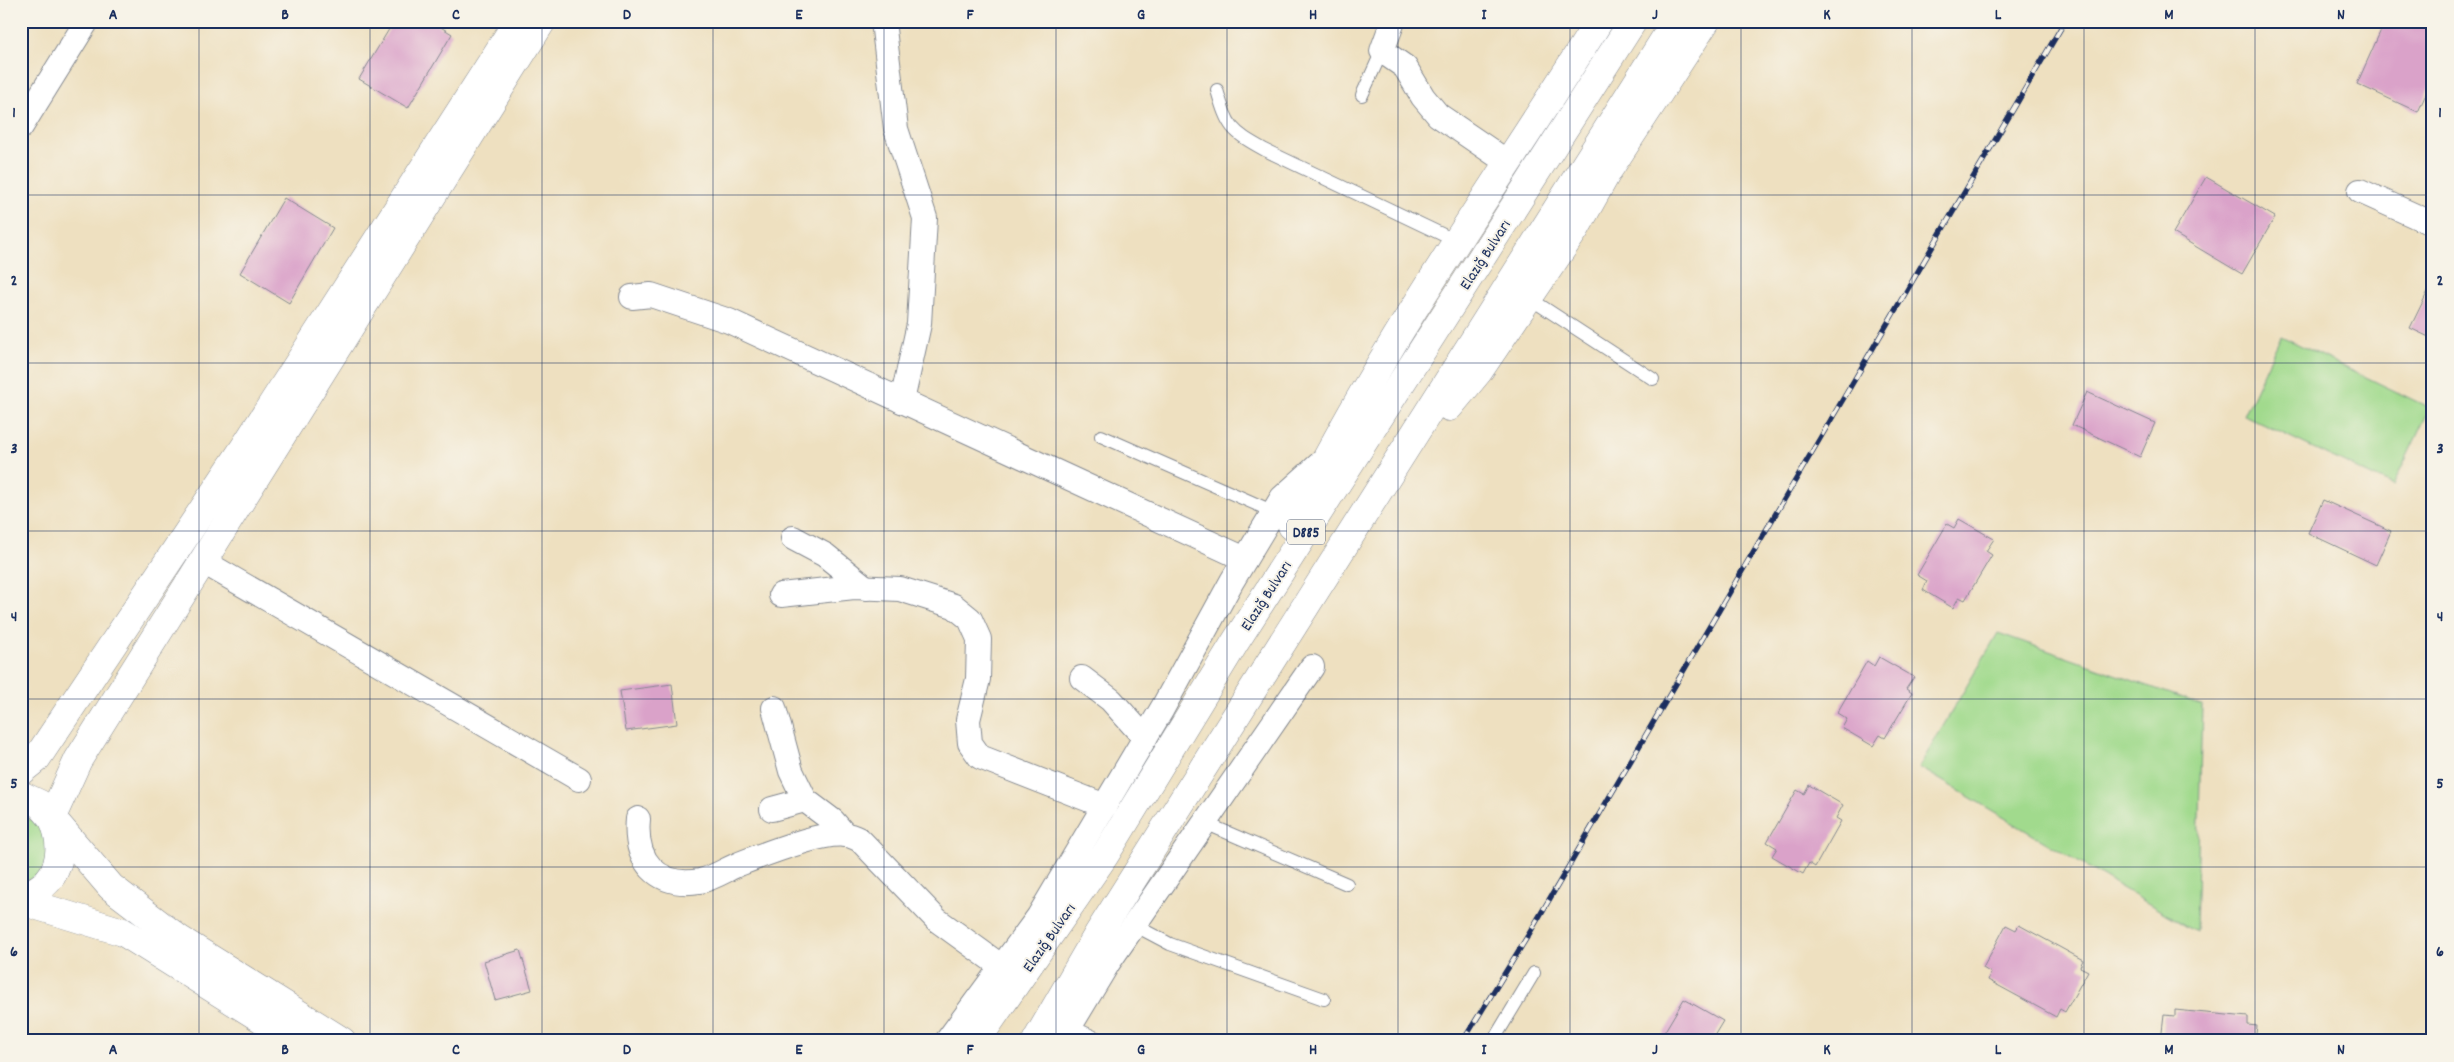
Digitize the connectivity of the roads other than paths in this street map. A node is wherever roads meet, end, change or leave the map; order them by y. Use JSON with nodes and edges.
{"nodes":[{"id":1,"x":87,"y":21,"type":"edge"},
{"id":2,"x":518,"y":21,"type":"edge"},
{"id":3,"x":542,"y":21,"type":"edge"},
{"id":4,"x":884,"y":21,"type":"edge"},
{"id":5,"x":1393,"y":21,"type":"edge"},
{"id":6,"x":1599,"y":21,"type":"edge"},
{"id":7,"x":1633,"y":21,"type":"edge"},
{"id":8,"x":1676,"y":21,"type":"edge"},
{"id":9,"x":1706,"y":21,"type":"edge"},
{"id":10,"x":1382,"y":51,"type":"junction"},
{"id":11,"x":1217,"y":90,"type":"dead end"},
{"id":12,"x":1362,"y":94,"type":"dead end"},
{"id":13,"x":21,"y":127,"type":"edge"},
{"id":14,"x":1508,"y":162,"type":"junction"},
{"id":15,"x":2360,"y":191,"type":"dead end"},
{"id":16,"x":2433,"y":224,"type":"edge"},
{"id":17,"x":1456,"y":241,"type":"junction"},
{"id":18,"x":632,"y":297,"type":"dead end"},
{"id":19,"x":1528,"y":298,"type":"junction"},
{"id":20,"x":1653,"y":379,"type":"dead end"},
{"id":21,"x":902,"y":400,"type":"junction"},
{"id":22,"x":1101,"y":436,"type":"dead end"},
{"id":23,"x":1323,"y":460,"type":"junction"},
{"id":24,"x":1379,"y":491,"type":"junction"},
{"id":25,"x":1274,"y":512,"type":"junction"},
{"id":26,"x":793,"y":538,"type":"dead end"},
{"id":27,"x":1246,"y":559,"type":"junction"},
{"id":28,"x":202,"y":561,"type":"junction"},
{"id":29,"x":866,"y":588,"type":"junction"},
{"id":30,"x":781,"y":595,"type":"dead end"},
{"id":31,"x":1236,"y":640,"type":"junction"},
{"id":32,"x":1312,"y":667,"type":"dead end"},
{"id":33,"x":1082,"y":678,"type":"dead end"},
{"id":34,"x":774,"y":708,"type":"dead end"},
{"id":35,"x":1145,"y":738,"type":"junction"},
{"id":36,"x":21,"y":771,"type":"edge"},
{"id":37,"x":579,"y":779,"type":"dead end"},
{"id":38,"x":21,"y":795,"type":"edge"},
{"id":39,"x":805,"y":800,"type":"junction"},
{"id":40,"x":1105,"y":806,"type":"junction"},
{"id":41,"x":772,"y":809,"type":"dead end"},
{"id":42,"x":52,"y":817,"type":"junction"},
{"id":43,"x":638,"y":819,"type":"dead end"},
{"id":44,"x":1205,"y":823,"type":"junction"},
{"id":45,"x":845,"y":835,"type":"junction"},
{"id":46,"x":1347,"y":884,"type":"dead end"},
{"id":47,"x":21,"y":896,"type":"edge"},
{"id":48,"x":21,"y":901,"type":"edge"},
{"id":49,"x":1134,"y":926,"type":"junction"},
{"id":50,"x":1002,"y":967,"type":"junction"},
{"id":51,"x":1534,"y":973,"type":"dead end"},
{"id":52,"x":1324,"y":999,"type":"dead end"},
{"id":53,"x":1066,"y":1033,"type":"edge"},
{"id":54,"x":297,"y":1041,"type":"edge"},
{"id":55,"x":342,"y":1041,"type":"edge"},
{"id":56,"x":947,"y":1041,"type":"edge"},
{"id":57,"x":976,"y":1041,"type":"edge"},
{"id":58,"x":1036,"y":1041,"type":"edge"},
{"id":59,"x":1103,"y":1041,"type":"edge"},
{"id":60,"x":1493,"y":1041,"type":"edge"}],
"edges":[{"from":1,"to":13,"type":"street"},
{"from":2,"to":36,"type":"main road"},
{"from":3,"to":28,"type":"main road"},
{"from":4,"to":21,"type":"street"},
{"from":5,"to":10,"type":"street"},
{"from":6,"to":14,"type":"main road"},
{"from":7,"to":31,"type":"main road","name":"Elazığ Bulvarı","number":"D885"},
{"from":8,"to":24,"type":"main road","number":"D885"},
{"from":9,"to":19,"type":"main road"},
{"from":10,"to":12,"type":"lane"},
{"from":10,"to":14,"type":"street"},
{"from":11,"to":17,"type":"lane"},
{"from":14,"to":17,"type":"main road"},
{"from":15,"to":16,"type":"street"},
{"from":17,"to":23,"type":"main road"},
{"from":18,"to":21,"type":"street"},
{"from":19,"to":20,"type":"lane"},
{"from":19,"to":24,"type":"main road"},
{"from":21,"to":27,"type":"street"},
{"from":22,"to":25,"type":"lane"},
{"from":23,"to":25,"type":"street"},
{"from":23,"to":31,"type":"main road"},
{"from":24,"to":58,"type":"main road","number":"D885"},
{"from":25,"to":27,"type":"street"},
{"from":26,"to":29,"type":"street"},
{"from":27,"to":35,"type":"street"},
{"from":28,"to":37,"type":"street"},
{"from":28,"to":42,"type":"main road"},
{"from":29,"to":30,"type":"street"},
{"from":29,"to":40,"type":"street"},
{"from":31,"to":57,"type":"main road","name":"Elazığ Bulvarı","number":"D885"},
{"from":32,"to":44,"type":"street"},
{"from":33,"to":35,"type":"street"},
{"from":34,"to":39,"type":"street"},
{"from":35,"to":40,"type":"street"},
{"from":38,"to":42,"type":"main road"},
{"from":39,"to":41,"type":"street"},
{"from":39,"to":45,"type":"street"},
{"from":40,"to":50,"type":"street"},
{"from":42,"to":47,"type":"main road"},
{"from":42,"to":55,"type":"main road"},
{"from":43,"to":45,"type":"street"},
{"from":44,"to":46,"type":"lane"},
{"from":44,"to":49,"type":"street"},
{"from":45,"to":50,"type":"street"},
{"from":48,"to":54,"type":"main road"},
{"from":49,"to":52,"type":"lane"},
{"from":49,"to":53,"type":"street"},
{"from":50,"to":56,"type":"street"},
{"from":51,"to":60,"type":"lane"},
{"from":53,"to":59,"type":"lane"}]}
